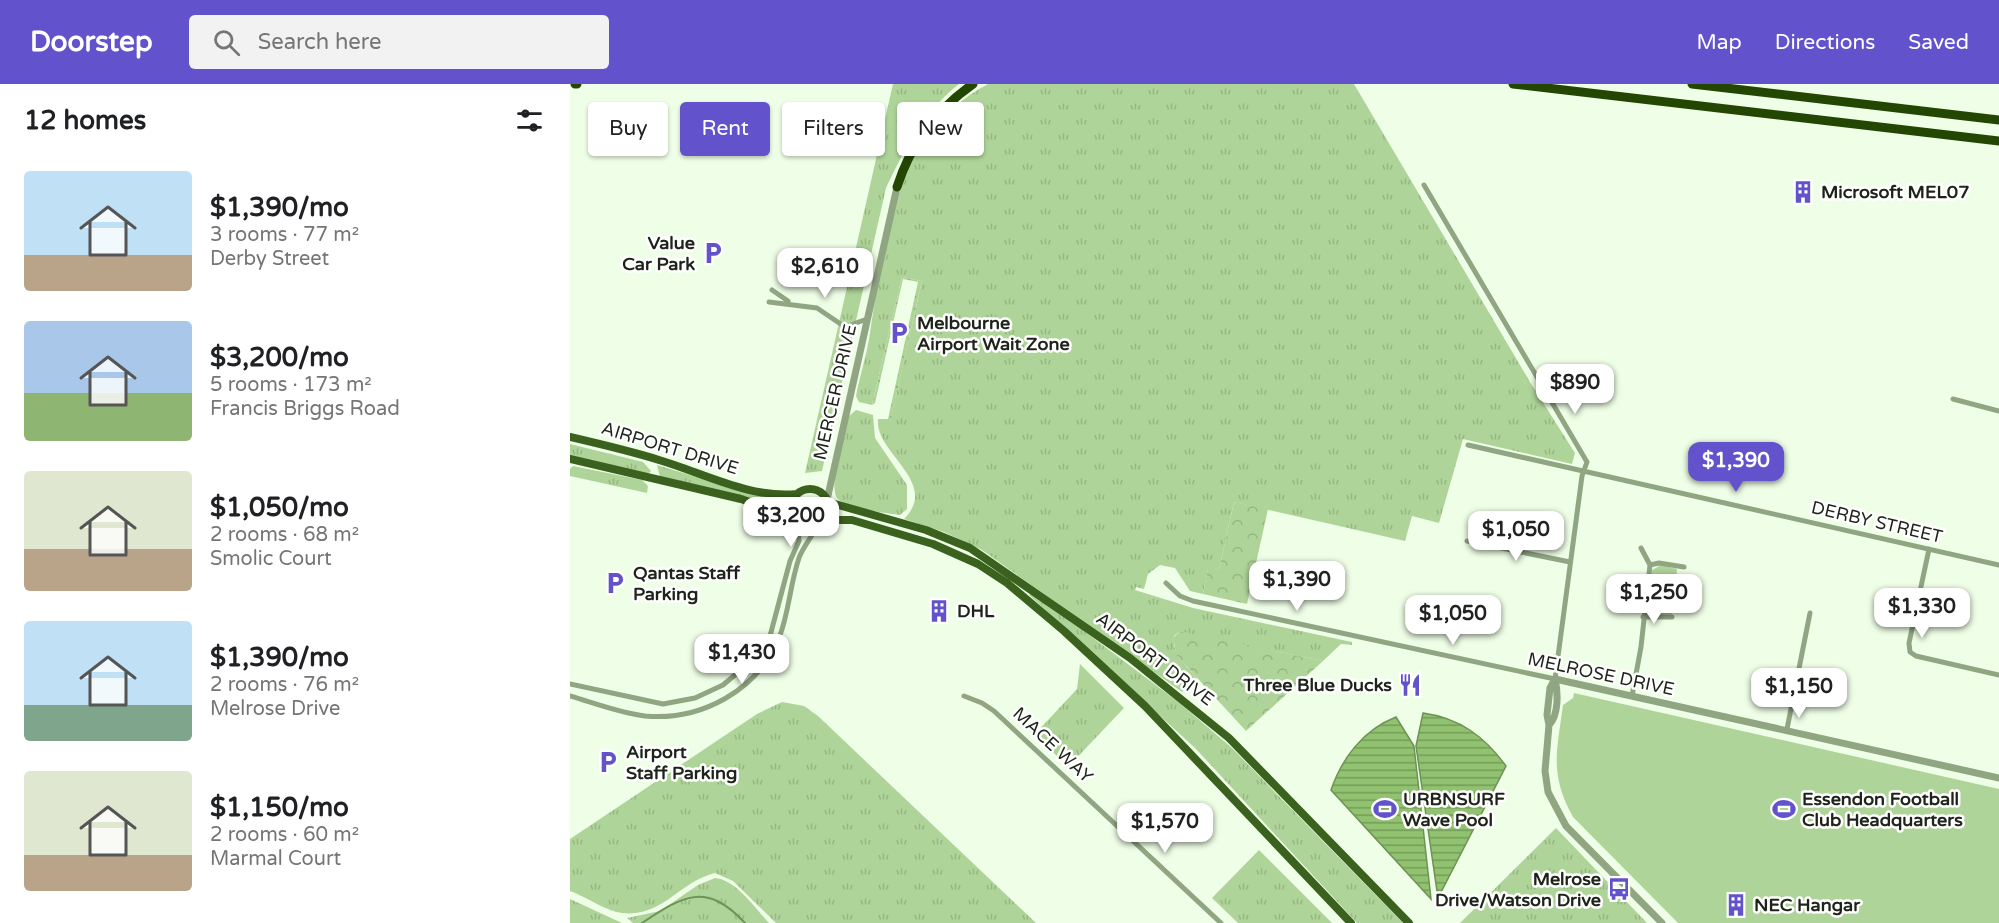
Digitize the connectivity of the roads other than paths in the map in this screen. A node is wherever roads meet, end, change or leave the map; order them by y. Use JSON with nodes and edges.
{"nodes":[{"id":1,"x":576,"y":84,"type":"edge"},
{"id":2,"x":974,"y":84,"type":"edge"},
{"id":3,"x":1514,"y":84,"type":"edge"},
{"id":4,"x":1692,"y":84,"type":"edge"},
{"id":5,"x":570,"y":86,"type":"edge"},
{"id":6,"x":1999,"y":120,"type":"edge"},
{"id":7,"x":1999,"y":141,"type":"edge"},
{"id":8,"x":1424,"y":185,"type":"dead end"},
{"id":9,"x":897,"y":187,"type":"joint"},
{"id":10,"x":772,"y":290,"type":"dead end"},
{"id":11,"x":769,"y":302,"type":"dead end"},
{"id":12,"x":795,"y":304,"type":"junction"},
{"id":13,"x":867,"y":319,"type":"junction"},
{"id":14,"x":1953,"y":399,"type":"dead end"},
{"id":15,"x":1999,"y":411,"type":"edge"},
{"id":16,"x":570,"y":437,"type":"edge"},
{"id":17,"x":1468,"y":445,"type":"dead end"},
{"id":18,"x":570,"y":459,"type":"edge"},
{"id":19,"x":1584,"y":471,"type":"junction"},
{"id":20,"x":797,"y":494,"type":"junction"},
{"id":21,"x":828,"y":501,"type":"junction"},
{"id":22,"x":796,"y":520,"type":"junction"},
{"id":23,"x":825,"y":520,"type":"junction"},
{"id":24,"x":817,"y":526,"type":"junction"},
{"id":25,"x":1467,"y":541,"type":"dead end"},
{"id":26,"x":1641,"y":548,"type":"dead end"},
{"id":27,"x":1929,"y":549,"type":"junction"},
{"id":28,"x":1570,"y":562,"type":"junction"},
{"id":29,"x":1650,"y":565,"type":"junction"},
{"id":30,"x":1999,"y":565,"type":"edge"},
{"id":31,"x":1684,"y":567,"type":"dead end"},
{"id":32,"x":1166,"y":583,"type":"dead end"},
{"id":33,"x":1810,"y":613,"type":"dead end"},
{"id":34,"x":1643,"y":617,"type":"junction"},
{"id":35,"x":1672,"y":617,"type":"dead end"},
{"id":36,"x":1999,"y":675,"type":"edge"},
{"id":37,"x":1555,"y":679,"type":"junction"},
{"id":38,"x":570,"y":684,"type":"edge"},
{"id":39,"x":570,"y":696,"type":"edge"},
{"id":40,"x":964,"y":696,"type":"dead end"},
{"id":41,"x":1632,"y":696,"type":"junction"},
{"id":42,"x":1787,"y":729,"type":"junction"},
{"id":43,"x":1999,"y":778,"type":"edge"},
{"id":44,"x":1221,"y":923,"type":"edge"},
{"id":45,"x":1351,"y":923,"type":"edge"},
{"id":46,"x":1409,"y":923,"type":"edge"},
{"id":47,"x":1662,"y":923,"type":"edge"}],
"edges":[{"from":1,"to":5,"type":"street"},
{"from":2,"to":9,"type":"highway"},
{"from":3,"to":7,"type":"highway"},
{"from":4,"to":6,"type":"highway"},
{"from":8,"to":19,"type":"street"},
{"from":9,"to":13,"type":"street","name":"MERCER DRIVE"},
{"from":10,"to":12,"type":"street"},
{"from":11,"to":12,"type":"street"},
{"from":12,"to":13,"type":"street"},
{"from":13,"to":21,"type":"street","name":"MERCER DRIVE"},
{"from":14,"to":15,"type":"street"},
{"from":16,"to":20,"type":"main road","name":"AIRPORT DRIVE"},
{"from":17,"to":19,"type":"street","name":"DERBY STREET"},
{"from":18,"to":22,"type":"main road","name":"AIRPORT DRIVE"},
{"from":19,"to":27,"type":"street","name":"DERBY STREET"},
{"from":19,"to":28,"type":"street"},
{"from":20,"to":21,"type":"main road"},
{"from":20,"to":22,"type":"main road"},
{"from":21,"to":23,"type":"main road"},
{"from":21,"to":46,"type":"main road","name":"AIRPORT DRIVE"},
{"from":22,"to":24,"type":"main road"},
{"from":22,"to":38,"type":"street"},
{"from":23,"to":24,"type":"main road"},
{"from":23,"to":45,"type":"main road","name":"AIRPORT DRIVE"},
{"from":24,"to":39,"type":"street"},
{"from":25,"to":28,"type":"street"},
{"from":26,"to":29,"type":"street"},
{"from":27,"to":30,"type":"street","name":"DERBY STREET"},
{"from":27,"to":36,"type":"street"},
{"from":28,"to":37,"type":"street"},
{"from":29,"to":31,"type":"street"},
{"from":29,"to":34,"type":"street"},
{"from":32,"to":37,"type":"street","name":"MELROSE DRIVE"},
{"from":33,"to":42,"type":"street"},
{"from":34,"to":35,"type":"street"},
{"from":34,"to":41,"type":"street"},
{"from":37,"to":41,"type":"street","name":"MELROSE DRIVE"},
{"from":37,"to":47,"type":"street"},
{"from":40,"to":44,"type":"street","name":"MACE WAY"},
{"from":41,"to":42,"type":"street","name":"MELROSE DRIVE"},
{"from":42,"to":43,"type":"street","name":"MELROSE DRIVE"}]}
